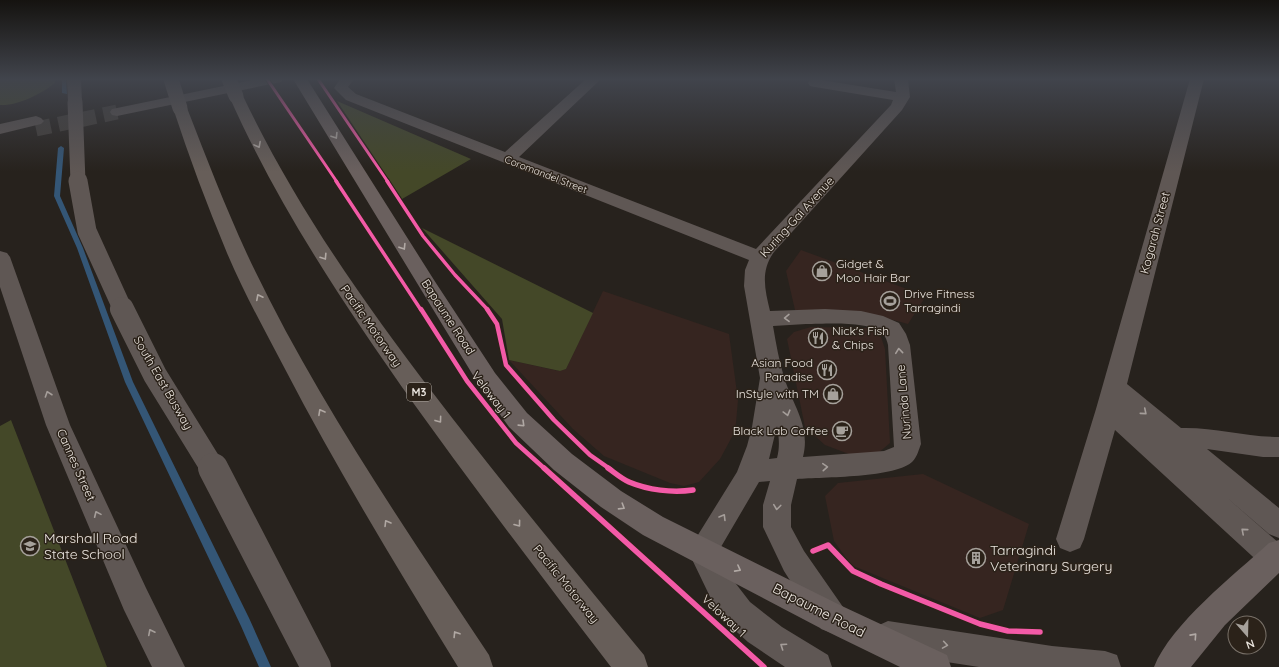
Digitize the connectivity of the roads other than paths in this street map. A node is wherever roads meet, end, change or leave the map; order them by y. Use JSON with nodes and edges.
{"nodes":[{"id":1,"x":75,"y":110,"type":"edge"},
{"id":2,"x":181,"y":110,"type":"edge"},
{"id":3,"x":243,"y":110,"type":"edge"},
{"id":4,"x":319,"y":110,"type":"edge"},
{"id":5,"x":384,"y":110,"type":"edge"},
{"id":6,"x":561,"y":110,"type":"edge"},
{"id":7,"x":895,"y":110,"type":"edge"},
{"id":8,"x":1189,"y":110,"type":"edge"},
{"id":9,"x":0,"y":129,"type":"edge"},
{"id":10,"x":0,"y":137,"type":"edge"},
{"id":11,"x":508,"y":159,"type":"junction"},
{"id":12,"x":0,"y":257,"type":"edge"},
{"id":13,"x":759,"y":257,"type":"junction"},
{"id":14,"x":760,"y":319,"type":"junction"},
{"id":15,"x":772,"y":378,"type":"junction"},
{"id":16,"x":1111,"y":398,"type":"junction"},
{"id":17,"x":1175,"y":439,"type":"junction"},
{"id":18,"x":1142,"y":440,"type":"junction"},
{"id":19,"x":1279,"y":447,"type":"edge"},
{"id":20,"x":786,"y":469,"type":"junction"},
{"id":21,"x":751,"y":471,"type":"junction"},
{"id":22,"x":1279,"y":525,"type":"edge"},
{"id":23,"x":1070,"y":539,"type":"dead end"},
{"id":24,"x":703,"y":551,"type":"junction"},
{"id":25,"x":1277,"y":556,"type":"edge"},
{"id":26,"x":833,"y":618,"type":"junction"},
{"id":27,"x":865,"y":633,"type":"junction"},
{"id":28,"x":169,"y":667,"type":"edge"},
{"id":29,"x":316,"y":667,"type":"edge"},
{"id":30,"x":477,"y":667,"type":"edge"},
{"id":31,"x":632,"y":667,"type":"edge"},
{"id":32,"x":816,"y":667,"type":"edge"},
{"id":33,"x":935,"y":667,"type":"edge"},
{"id":34,"x":1105,"y":667,"type":"edge"},
{"id":35,"x":1170,"y":667,"type":"edge"}],
"edges":[{"from":1,"to":29,"type":"street","name":"South East Busway","bridge":true},
{"from":30,"to":2,"type":"highway","one_way":true,"bridge":true},
{"from":3,"to":31,"type":"highway","name":"Pacific Motorway","number":"M3","one_way":true},
{"from":4,"to":24,"type":"main road","name":"Bapaume Road","one_way":true},
{"from":5,"to":11,"type":"street","name":"Coromandel Street"},
{"from":6,"to":11,"type":"street"},
{"from":7,"to":13,"type":"street","name":"Kuring-Gai Avenue"},
{"from":8,"to":16,"type":"street","name":"Kogarah Street"},
{"from":9,"to":10,"type":"street"},
{"from":11,"to":13,"type":"street","name":"Coromandel Street"},
{"from":28,"to":12,"type":"street","name":"Cannes Street","one_way":true},
{"from":13,"to":14,"type":"street","name":"Kuring-Gai Avenue"},
{"from":14,"to":15,"type":"street","name":"Kuring-Gai Avenue"},
{"from":20,"to":14,"type":"street","name":"Nurinda Lane","one_way":true},
{"from":15,"to":20,"type":"street","name":"Kuring-Gai Avenue","one_way":true},
{"from":15,"to":21,"type":"street","name":"Kuring-Gai Avenue"},
{"from":16,"to":17,"type":"street","one_way":true},
{"from":16,"to":18,"type":"street"},
{"from":16,"to":23,"type":"street","name":"Kogarah Street"},
{"from":17,"to":18,"type":"street"},
{"from":17,"to":19,"type":"street"},
{"from":17,"to":22,"type":"street"},
{"from":25,"to":18,"type":"street","one_way":true},
{"from":20,"to":21,"type":"street","name":"Nurinda Lane"},
{"from":20,"to":26,"type":"street","name":"Kuring-Gai Avenue","one_way":true},
{"from":24,"to":21,"type":"street","name":"Kuring-Gai Avenue","one_way":true},
{"from":24,"to":26,"type":"main road","name":"Bapaume Road","one_way":true},
{"from":32,"to":24,"type":"street","one_way":true},
{"from":35,"to":25,"type":"main road","one_way":true},
{"from":26,"to":27,"type":"main road","name":"Bapaume Road"},
{"from":27,"to":33,"type":"main road","name":"Bapaume Road"},
{"from":27,"to":34,"type":"street","one_way":true}]}
